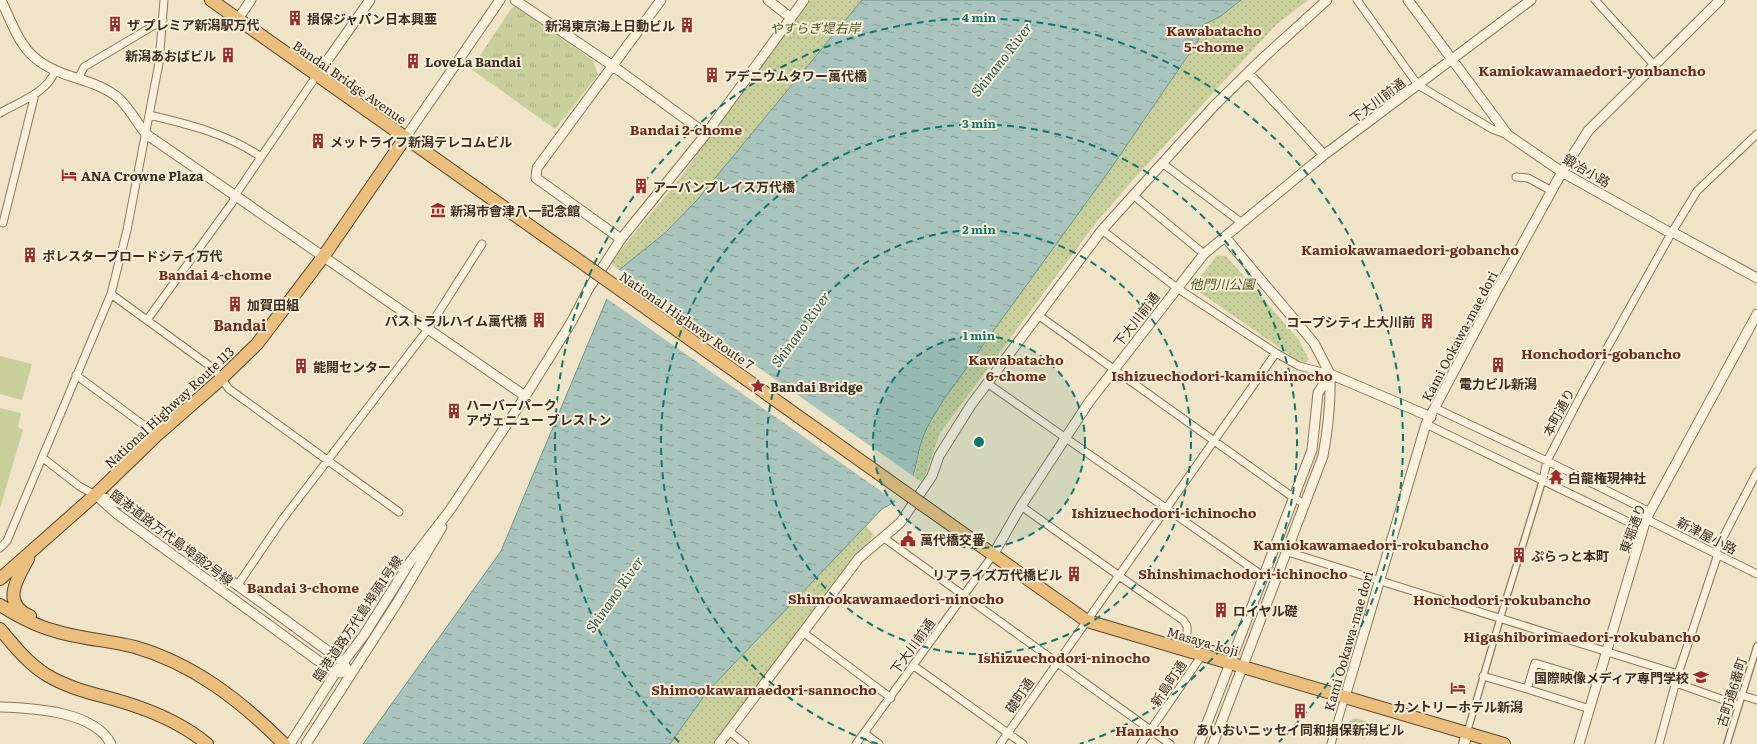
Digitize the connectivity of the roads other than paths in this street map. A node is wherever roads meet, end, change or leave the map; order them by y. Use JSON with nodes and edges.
{"nodes":[{"id":1,"x":1,"y":0,"type":"edge"},
{"id":2,"x":164,"y":0,"type":"edge"},
{"id":3,"x":211,"y":0,"type":"edge"},
{"id":4,"x":251,"y":0,"type":"edge"},
{"id":5,"x":370,"y":0,"type":"edge"},
{"id":6,"x":500,"y":0,"type":"edge"},
{"id":7,"x":515,"y":0,"type":"edge"},
{"id":8,"x":661,"y":0,"type":"edge"},
{"id":9,"x":768,"y":0,"type":"edge"},
{"id":10,"x":804,"y":0,"type":"edge"},
{"id":11,"x":1327,"y":0,"type":"edge"},
{"id":12,"x":1358,"y":0,"type":"edge"},
{"id":13,"x":1408,"y":0,"type":"edge"},
{"id":14,"x":1595,"y":0,"type":"edge"},
{"id":15,"x":1720,"y":0,"type":"edge"},
{"id":16,"x":1528,"y":1,"type":"edge"},
{"id":17,"x":790,"y":18,"type":"junction"},
{"id":18,"x":238,"y":19,"type":"junction"},
{"id":19,"x":163,"y":20,"type":"junction"},
{"id":20,"x":1452,"y":58,"type":"junction"},
{"id":21,"x":1654,"y":65,"type":"junction"},
{"id":22,"x":613,"y":66,"type":"junction"},
{"id":23,"x":55,"y":71,"type":"junction"},
{"id":24,"x":1248,"y":72,"type":"junction"},
{"id":25,"x":317,"y":75,"type":"junction"},
{"id":26,"x":78,"y":79,"type":"junction"},
{"id":27,"x":1418,"y":86,"type":"junction"},
{"id":28,"x":35,"y":94,"type":"junction"},
{"id":29,"x":0,"y":113,"type":"edge"},
{"id":30,"x":149,"y":115,"type":"junction"},
{"id":31,"x":146,"y":134,"type":"junction"},
{"id":32,"x":706,"y":134,"type":"junction"},
{"id":33,"x":1757,"y":134,"type":"edge"},
{"id":34,"x":1508,"y":135,"type":"junction"},
{"id":35,"x":405,"y":138,"type":"junction"},
{"id":36,"x":1324,"y":156,"type":"junction"},
{"id":37,"x":261,"y":157,"type":"junction"},
{"id":38,"x":1162,"y":163,"type":"junction"},
{"id":39,"x":1562,"y":172,"type":"junction"},
{"id":40,"x":1516,"y":177,"type":"dead end"},
{"id":41,"x":1552,"y":191,"type":"junction"},
{"id":42,"x":1133,"y":195,"type":"junction"},
{"id":43,"x":235,"y":196,"type":"junction"},
{"id":44,"x":3,"y":223,"type":"dead end"},
{"id":45,"x":1242,"y":223,"type":"junction"},
{"id":46,"x":1102,"y":230,"type":"junction"},
{"id":47,"x":1672,"y":232,"type":"junction"},
{"id":48,"x":1225,"y":237,"type":"junction"},
{"id":49,"x":621,"y":239,"type":"junction"},
{"id":50,"x":482,"y":244,"type":"dead end"},
{"id":51,"x":1204,"y":254,"type":"junction"},
{"id":52,"x":323,"y":257,"type":"junction"},
{"id":53,"x":591,"y":270,"type":"joint"},
{"id":54,"x":1757,"y":278,"type":"edge"},
{"id":55,"x":1177,"y":288,"type":"junction"},
{"id":56,"x":111,"y":294,"type":"junction"},
{"id":57,"x":1757,"y":314,"type":"edge"},
{"id":58,"x":1038,"y":315,"type":"junction"},
{"id":59,"x":147,"y":320,"type":"junction"},
{"id":60,"x":428,"y":329,"type":"junction"},
{"id":61,"x":1276,"y":353,"type":"junction"},
{"id":62,"x":1113,"y":369,"type":"junction"},
{"id":63,"x":1330,"y":374,"type":"junction"},
{"id":64,"x":76,"y":375,"type":"junction"},
{"id":65,"x":221,"y":379,"type":"junction"},
{"id":66,"x":987,"y":383,"type":"junction"},
{"id":67,"x":525,"y":396,"type":"junction"},
{"id":68,"x":1435,"y":408,"type":"junction"},
{"id":69,"x":1429,"y":420,"type":"junction"},
{"id":70,"x":157,"y":435,"type":"junction"},
{"id":71,"x":1064,"y":437,"type":"junction"},
{"id":72,"x":1214,"y":441,"type":"junction"},
{"id":73,"x":43,"y":458,"type":"junction"},
{"id":74,"x":327,"y":460,"type":"junction"},
{"id":75,"x":1547,"y":460,"type":"junction"},
{"id":76,"x":1757,"y":472,"type":"edge"},
{"id":77,"x":1543,"y":479,"type":"junction"},
{"id":78,"x":95,"y":495,"type":"junction"},
{"id":79,"x":1294,"y":498,"type":"junction"},
{"id":80,"x":1306,"y":504,"type":"junction"},
{"id":81,"x":923,"y":505,"type":"joint"},
{"id":82,"x":1021,"y":506,"type":"junction"},
{"id":83,"x":1166,"y":508,"type":"junction"},
{"id":84,"x":450,"y":510,"type":"junction"},
{"id":85,"x":400,"y":512,"type":"dead end"},
{"id":86,"x":1648,"y":516,"type":"junction"},
{"id":87,"x":1643,"y":529,"type":"junction"},
{"id":88,"x":884,"y":538,"type":"junction"},
{"id":89,"x":0,"y":548,"type":"edge"},
{"id":90,"x":33,"y":551,"type":"junction"},
{"id":91,"x":1288,"y":552,"type":"junction"},
{"id":92,"x":1716,"y":554,"type":"junction"},
{"id":93,"x":993,"y":555,"type":"junction"},
{"id":94,"x":1,"y":574,"type":"edge"},
{"id":95,"x":1757,"y":574,"type":"edge"},
{"id":96,"x":1118,"y":576,"type":"junction"},
{"id":97,"x":1263,"y":576,"type":"junction"},
{"id":98,"x":1380,"y":580,"type":"junction"},
{"id":99,"x":237,"y":586,"type":"junction"},
{"id":100,"x":964,"y":597,"type":"junction"},
{"id":101,"x":0,"y":605,"type":"edge"},
{"id":102,"x":1500,"y":619,"type":"junction"},
{"id":103,"x":1086,"y":621,"type":"junction"},
{"id":104,"x":0,"y":629,"type":"edge"},
{"id":105,"x":51,"y":630,"type":"junction"},
{"id":106,"x":804,"y":633,"type":"junction"},
{"id":107,"x":0,"y":638,"type":"edge"},
{"id":108,"x":1757,"y":646,"type":"edge"},
{"id":109,"x":1187,"y":651,"type":"junction"},
{"id":110,"x":1607,"y":652,"type":"junction"},
{"id":111,"x":1202,"y":655,"type":"junction"},
{"id":112,"x":343,"y":662,"type":"junction"},
{"id":113,"x":30,"y":663,"type":"junction"},
{"id":114,"x":1056,"y":663,"type":"junction"},
{"id":115,"x":1230,"y":663,"type":"junction"},
{"id":116,"x":914,"y":666,"type":"junction"},
{"id":117,"x":1243,"y":667,"type":"junction"},
{"id":118,"x":336,"y":672,"type":"junction"},
{"id":119,"x":350,"y":674,"type":"junction"},
{"id":120,"x":1678,"y":674,"type":"junction"},
{"id":121,"x":1483,"y":676,"type":"junction"},
{"id":122,"x":1598,"y":682,"type":"junction"},
{"id":123,"x":1676,"y":683,"type":"junction"},
{"id":124,"x":1527,"y":689,"type":"junction"},
{"id":125,"x":1741,"y":695,"type":"junction"},
{"id":126,"x":1345,"y":697,"type":"junction"},
{"id":127,"x":891,"y":698,"type":"junction"},
{"id":128,"x":1757,"y":700,"type":"edge"},
{"id":129,"x":1738,"y":705,"type":"junction"},
{"id":130,"x":0,"y":707,"type":"edge"},
{"id":131,"x":1590,"y":709,"type":"junction"},
{"id":132,"x":1150,"y":730,"type":"junction"},
{"id":133,"x":729,"y":731,"type":"junction"},
{"id":134,"x":864,"y":733,"type":"junction"},
{"id":135,"x":1008,"y":733,"type":"junction"},
{"id":136,"x":1465,"y":738,"type":"edge"},
{"id":137,"x":111,"y":744,"type":"edge"},
{"id":138,"x":207,"y":744,"type":"edge"},
{"id":139,"x":284,"y":744,"type":"edge"},
{"id":140,"x":290,"y":744,"type":"edge"},
{"id":141,"x":306,"y":744,"type":"edge"},
{"id":142,"x":719,"y":744,"type":"edge"},
{"id":143,"x":745,"y":744,"type":"edge"},
{"id":144,"x":856,"y":744,"type":"edge"},
{"id":145,"x":879,"y":744,"type":"edge"},
{"id":146,"x":1000,"y":744,"type":"edge"},
{"id":147,"x":1023,"y":744,"type":"edge"},
{"id":148,"x":1141,"y":744,"type":"edge"},
{"id":149,"x":1170,"y":744,"type":"edge"},
{"id":150,"x":1199,"y":744,"type":"edge"},
{"id":151,"x":1213,"y":744,"type":"edge"},
{"id":152,"x":1331,"y":744,"type":"edge"},
{"id":153,"x":1504,"y":744,"type":"edge"},
{"id":154,"x":1579,"y":744,"type":"edge"},
{"id":155,"x":1659,"y":744,"type":"edge"},
{"id":156,"x":1727,"y":744,"type":"edge"}],
"edges":[{"from":1,"to":23,"type":"street"},
{"from":2,"to":19,"type":"street"},
{"from":3,"to":18,"type":"highway","name":"Bandai Bridge Avenue"},
{"from":4,"to":18,"type":"street"},
{"from":5,"to":25,"type":"street"},
{"from":6,"to":35,"type":"street"},
{"from":7,"to":22,"type":"street"},
{"from":8,"to":22,"type":"street"},
{"from":9,"to":17,"type":"street"},
{"from":10,"to":17,"type":"street","name":"臨港道路万代島埠頭1号線"},
{"from":11,"to":24,"type":"street"},
{"from":12,"to":27,"type":"street"},
{"from":13,"to":20,"type":"street","name":"鍛冶小路"},
{"from":14,"to":21,"type":"street"},
{"from":15,"to":21,"type":"street","name":"Kami Ookawa-mae dori"},
{"from":16,"to":20,"type":"street","name":"下大川前通"},
{"from":17,"to":32,"type":"street","name":"臨港道路万代島埠頭1号線"},
{"from":18,"to":25,"type":"highway","name":"Bandai Bridge Avenue"},
{"from":19,"to":26,"type":"street"},
{"from":19,"to":30,"type":"street"},
{"from":20,"to":27,"type":"street","name":"下大川前通"},
{"from":20,"to":34,"type":"street","name":"鍛冶小路"},
{"from":21,"to":39,"type":"street","name":"Kami Ookawa-mae dori"},
{"from":22,"to":32,"type":"street"},
{"from":22,"to":49,"type":"street"},
{"from":23,"to":26,"type":"street"},
{"from":23,"to":28,"type":"street"},
{"from":24,"to":36,"type":"street"},
{"from":24,"to":38,"type":"street"},
{"from":25,"to":35,"type":"highway","name":"Bandai Bridge Avenue"},
{"from":25,"to":37,"type":"street"},
{"from":26,"to":31,"type":"street"},
{"from":27,"to":34,"type":"street"},
{"from":27,"to":36,"type":"street","name":"下大川前通"},
{"from":28,"to":29,"type":"street"},
{"from":28,"to":44,"type":"street"},
{"from":30,"to":31,"type":"street"},
{"from":30,"to":37,"type":"street"},
{"from":31,"to":43,"type":"street"},
{"from":31,"to":56,"type":"street"},
{"from":32,"to":49,"type":"street","name":"臨港道路万代島埠頭1号線"},
{"from":33,"to":47,"type":"street","name":"本町通り"},
{"from":34,"to":39,"type":"street","name":"鍛冶小路"},
{"from":35,"to":52,"type":"highway","name":"National Highway Route 113"},
{"from":35,"to":53,"type":"highway","name":"Bandai Bridge Avenue"},
{"from":36,"to":45,"type":"street","name":"下大川前通"},
{"from":37,"to":43,"type":"street"},
{"from":38,"to":42,"type":"street"},
{"from":38,"to":45,"type":"street"},
{"from":39,"to":41,"type":"street","name":"Kami Ookawa-mae dori"},
{"from":39,"to":47,"type":"street","name":"鍛冶小路"},
{"from":40,"to":41,"type":"street"},
{"from":41,"to":68,"type":"street","name":"Kami Ookawa-mae dori"},
{"from":42,"to":46,"type":"street"},
{"from":42,"to":51,"type":"street"},
{"from":43,"to":52,"type":"street"},
{"from":43,"to":59,"type":"street"},
{"from":45,"to":48,"type":"street","name":"下大川前通"},
{"from":46,"to":55,"type":"street"},
{"from":46,"to":58,"type":"street"},
{"from":47,"to":54,"type":"street","name":"鍛冶小路"},
{"from":47,"to":75,"type":"street","name":"本町通り"},
{"from":48,"to":51,"type":"street","name":"下大川前通"},
{"from":48,"to":63,"type":"street"},
{"from":49,"to":67,"type":"street","name":"臨港道路万代島埠頭1号線"},
{"from":50,"to":60,"type":"street"},
{"from":51,"to":55,"type":"street","name":"下大川前通"},
{"from":52,"to":60,"type":"street"},
{"from":52,"to":65,"type":"highway","name":"National Highway Route 113"},
{"from":53,"to":81,"type":"highway","name":"National Highway Route 7","bridge":true},
{"from":55,"to":61,"type":"street"},
{"from":55,"to":62,"type":"street","name":"下大川前通"},
{"from":56,"to":59,"type":"street"},
{"from":56,"to":64,"type":"street"},
{"from":57,"to":86,"type":"street","name":"東堀通り"},
{"from":58,"to":62,"type":"street"},
{"from":58,"to":66,"type":"street"},
{"from":59,"to":65,"type":"street"},
{"from":60,"to":67,"type":"street"},
{"from":60,"to":74,"type":"street"},
{"from":61,"to":63,"type":"street"},
{"from":61,"to":72,"type":"street","name":"礎町通"},
{"from":62,"to":71,"type":"street","name":"下大川前通"},
{"from":62,"to":72,"type":"street"},
{"from":63,"to":69,"type":"street"},
{"from":63,"to":79,"type":"street"},
{"from":63,"to":80,"type":"street"},
{"from":64,"to":70,"type":"street"},
{"from":64,"to":73,"type":"street"},
{"from":65,"to":70,"type":"highway","name":"National Highway Route 113"},
{"from":65,"to":74,"type":"street"},
{"from":66,"to":71,"type":"street"},
{"from":66,"to":88,"type":"street"},
{"from":67,"to":84,"type":"street","name":"臨港道路万代島埠頭1号線"},
{"from":68,"to":69,"type":"street","name":"Kami Ookawa-mae dori"},
{"from":68,"to":75,"type":"street","name":"新津屋小路"},
{"from":69,"to":77,"type":"street"},
{"from":69,"to":98,"type":"street","name":"Kami Ookawa-mae dori"},
{"from":70,"to":78,"type":"highway","name":"National Highway Route 113"},
{"from":71,"to":82,"type":"street","name":"下大川前通"},
{"from":71,"to":83,"type":"street"},
{"from":72,"to":79,"type":"street"},
{"from":72,"to":83,"type":"street","name":"礎町通"},
{"from":73,"to":78,"type":"street"},
{"from":73,"to":89,"type":"street"},
{"from":74,"to":85,"type":"street"},
{"from":74,"to":99,"type":"street"},
{"from":75,"to":77,"type":"street","name":"本町通り"},
{"from":75,"to":86,"type":"street","name":"新津屋小路"},
{"from":76,"to":92,"type":"street"},
{"from":77,"to":87,"type":"street"},
{"from":77,"to":102,"type":"street","name":"本町通り"},
{"from":78,"to":90,"type":"highway","name":"National Highway Route 113"},
{"from":78,"to":99,"type":"street","name":"臨港道路万代島埠頭2号線"},
{"from":78,"to":118,"type":"street","name":"臨港道路万代島埠頭2号線"},
{"from":79,"to":80,"type":"street"},
{"from":79,"to":97,"type":"street"},
{"from":80,"to":91,"type":"street"},
{"from":81,"to":93,"type":"highway","name":"Masaya-koji"},
{"from":82,"to":93,"type":"street","name":"下大川前通"},
{"from":82,"to":96,"type":"street"},
{"from":83,"to":96,"type":"street","name":"礎町通"},
{"from":83,"to":97,"type":"street"},
{"from":84,"to":112,"type":"street","name":"臨港道路万代島埠頭1号線"},
{"from":84,"to":119,"type":"street","name":"臨港道路万代島埠頭1号線"},
{"from":86,"to":87,"type":"street","name":"東堀通り"},
{"from":86,"to":92,"type":"street","name":"新津屋小路"},
{"from":87,"to":110,"type":"street","name":"東堀通り"},
{"from":88,"to":100,"type":"street"},
{"from":88,"to":106,"type":"street"},
{"from":90,"to":94,"type":"highway","name":"National Highway Route 113"},
{"from":90,"to":105,"type":"highway"},
{"from":91,"to":98,"type":"street"},
{"from":91,"to":117,"type":"street"},
{"from":92,"to":95,"type":"street","name":"新津屋小路"},
{"from":92,"to":120,"type":"street"},
{"from":93,"to":100,"type":"street","name":"下大川前通"},
{"from":93,"to":103,"type":"highway","name":"Masaya-koji"},
{"from":96,"to":103,"type":"street","name":"礎町通"},
{"from":96,"to":109,"type":"street"},
{"from":97,"to":115,"type":"street"},
{"from":98,"to":102,"type":"street"},
{"from":98,"to":126,"type":"street","name":"Kami Ookawa-mae dori"},
{"from":99,"to":112,"type":"street","name":"臨港道路万代島埠頭2号線"},
{"from":100,"to":114,"type":"street"},
{"from":100,"to":116,"type":"street","name":"下大川前通"},
{"from":101,"to":105,"type":"highway"},
{"from":102,"to":110,"type":"street"},
{"from":102,"to":121,"type":"street","name":"本町通り"},
{"from":103,"to":109,"type":"highway","name":"Masaya-koji"},
{"from":103,"to":114,"type":"street","name":"礎町通"},
{"from":104,"to":113,"type":"highway"},
{"from":105,"to":139,"type":"highway"},
{"from":106,"to":127,"type":"street"},
{"from":106,"to":133,"type":"street"},
{"from":107,"to":113,"type":"highway"},
{"from":108,"to":125,"type":"street","name":"古町通6番町"},
{"from":109,"to":111,"type":"highway","name":"Masaya-koji"},
{"from":110,"to":120,"type":"street"},
{"from":110,"to":122,"type":"street","name":"東堀通り"},
{"from":111,"to":115,"type":"highway","name":"Masaya-koji"},
{"from":111,"to":132,"type":"street","name":"新島町通"},
{"from":112,"to":118,"type":"street","name":"臨港道路万代島埠頭1号線"},
{"from":112,"to":119,"type":"street","name":"臨港道路万代島埠頭2号線"},
{"from":113,"to":138,"type":"highway"},
{"from":114,"to":132,"type":"street"},
{"from":114,"to":135,"type":"street","name":"礎町通"},
{"from":115,"to":117,"type":"highway","name":"Masaya-koji"},
{"from":115,"to":150,"type":"street"},
{"from":116,"to":127,"type":"street","name":"下大川前通"},
{"from":116,"to":135,"type":"street"},
{"from":117,"to":126,"type":"highway","name":"Masaya-koji"},
{"from":117,"to":151,"type":"street"},
{"from":118,"to":119,"type":"street","name":"臨港道路万代島埠頭2号線"},
{"from":118,"to":140,"type":"street","name":"臨港道路万代島埠頭1号線"},
{"from":119,"to":141,"type":"street","name":"臨港道路万代島埠頭1号線"},
{"from":120,"to":123,"type":"street"},
{"from":121,"to":124,"type":"street"},
{"from":121,"to":136,"type":"street","name":"本町通り"},
{"from":122,"to":124,"type":"street"},
{"from":122,"to":131,"type":"street","name":"東堀通り"},
{"from":123,"to":129,"type":"street"},
{"from":123,"to":155,"type":"street"},
{"from":124,"to":131,"type":"street"},
{"from":125,"to":128,"type":"street"},
{"from":125,"to":129,"type":"street","name":"古町通6番町"},
{"from":126,"to":136,"type":"highway","name":"Masaya-koji"},
{"from":126,"to":152,"type":"street","name":"Kami Ookawa-mae dori"},
{"from":127,"to":134,"type":"street","name":"下大川前通"},
{"from":129,"to":156,"type":"street","name":"古町通6番町"},
{"from":130,"to":137,"type":"street"},
{"from":131,"to":154,"type":"street","name":"東堀通り"},
{"from":132,"to":148,"type":"street","name":"新島町通"},
{"from":132,"to":149,"type":"street"},
{"from":133,"to":142,"type":"street"},
{"from":133,"to":143,"type":"street"},
{"from":134,"to":144,"type":"street","name":"下大川前通"},
{"from":134,"to":145,"type":"street"},
{"from":135,"to":146,"type":"street","name":"礎町通"},
{"from":135,"to":147,"type":"street"},
{"from":136,"to":153,"type":"highway","name":"Masaya-koji"}]}
